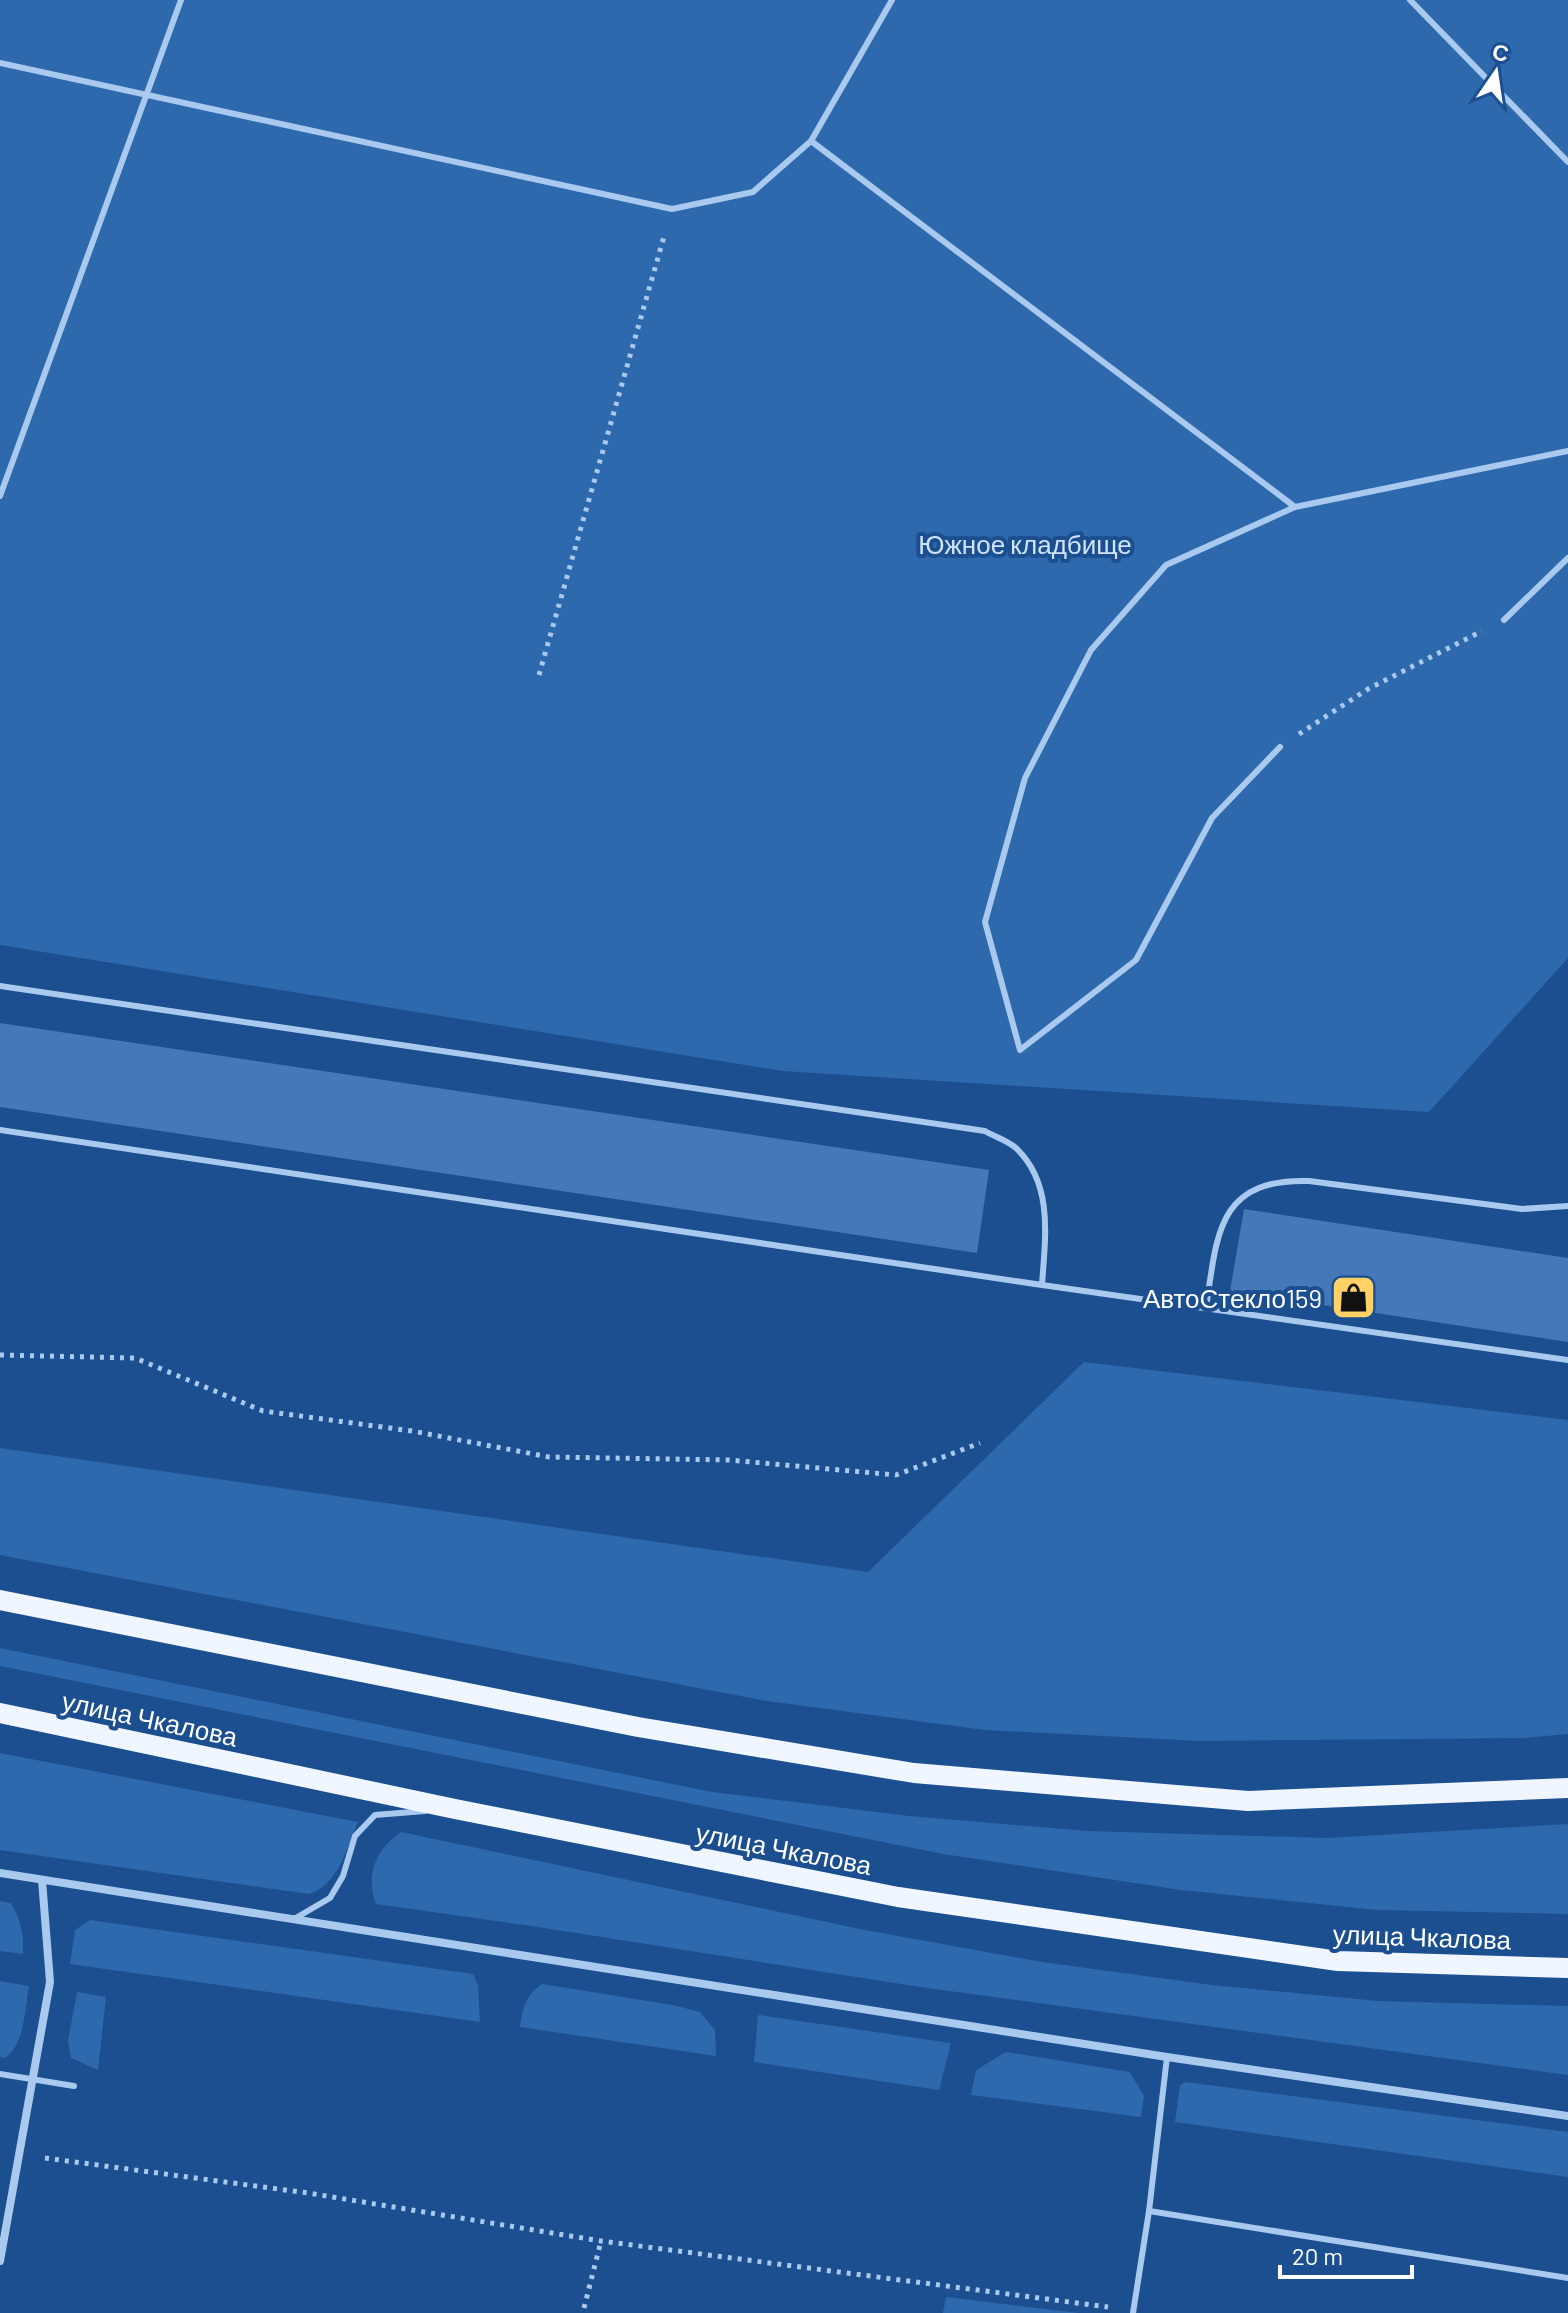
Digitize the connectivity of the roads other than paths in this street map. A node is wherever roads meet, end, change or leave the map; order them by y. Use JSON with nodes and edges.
{"nodes":[{"id":1,"x":181,"y":0,"type":"edge"},
{"id":2,"x":892,"y":0,"type":"edge"},
{"id":3,"x":1410,"y":0,"type":"edge"},
{"id":4,"x":0,"y":63,"type":"edge"},
{"id":5,"x":146,"y":95,"type":"junction"},
{"id":6,"x":811,"y":141,"type":"junction"},
{"id":7,"x":1568,"y":162,"type":"edge"},
{"id":8,"x":1568,"y":451,"type":"edge"},
{"id":9,"x":0,"y":496,"type":"edge"},
{"id":10,"x":1295,"y":507,"type":"junction"},
{"id":11,"x":1568,"y":558,"type":"edge"},
{"id":12,"x":1504,"y":620,"type":"road end"},
{"id":13,"x":1280,"y":747,"type":"road end"},
{"id":14,"x":0,"y":986,"type":"edge"},
{"id":15,"x":0,"y":1130,"type":"edge"},
{"id":16,"x":1568,"y":1206,"type":"edge"},
{"id":17,"x":1042,"y":1285,"type":"junction"},
{"id":18,"x":1206,"y":1308,"type":"junction"},
{"id":19,"x":1568,"y":1360,"type":"edge"},
{"id":20,"x":0,"y":1600,"type":"edge"},
{"id":21,"x":0,"y":1713,"type":"edge"},
{"id":22,"x":1568,"y":1788,"type":"edge"},
{"id":23,"x":455,"y":1809,"type":"junction"},
{"id":24,"x":0,"y":1873,"type":"edge"},
{"id":25,"x":42,"y":1880,"type":"junction"},
{"id":26,"x":294,"y":1919,"type":"junction"},
{"id":27,"x":1568,"y":1968,"type":"edge"},
{"id":28,"x":1167,"y":2057,"type":"junction"},
{"id":29,"x":0,"y":2074,"type":"edge"},
{"id":30,"x":34,"y":2079,"type":"junction"},
{"id":31,"x":74,"y":2086,"type":"dead end"},
{"id":32,"x":1568,"y":2116,"type":"edge"},
{"id":33,"x":1149,"y":2211,"type":"junction"},
{"id":34,"x":0,"y":2261,"type":"edge"},
{"id":35,"x":1568,"y":2278,"type":"edge"},
{"id":36,"x":1133,"y":2311,"type":"edge"}],
"edges":[{"from":1,"to":5,"type":"lane"},
{"from":2,"to":6,"type":"lane"},
{"from":3,"to":7,"type":"lane"},
{"from":4,"to":5,"type":"lane"},
{"from":5,"to":6,"type":"lane"},
{"from":5,"to":9,"type":"lane"},
{"from":6,"to":10,"type":"lane"},
{"from":8,"to":10,"type":"lane"},
{"from":10,"to":13,"type":"lane"},
{"from":11,"to":12,"type":"lane"},
{"from":14,"to":17,"type":"lane"},
{"from":15,"to":17,"type":"lane"},
{"from":16,"to":18,"type":"lane"},
{"from":17,"to":18,"type":"lane"},
{"from":18,"to":19,"type":"lane"},
{"from":20,"to":22,"type":"main road"},
{"from":21,"to":23,"type":"main road","name":"улица Чкалова"},
{"from":23,"to":26,"type":"lane"},
{"from":23,"to":27,"type":"main road","name":"улица Чкалова"},
{"from":24,"to":25,"type":"street"},
{"from":25,"to":26,"type":"street"},
{"from":25,"to":30,"type":"street"},
{"from":26,"to":28,"type":"street"},
{"from":28,"to":32,"type":"street"},
{"from":28,"to":33,"type":"lane"},
{"from":29,"to":30,"type":"lane"},
{"from":30,"to":31,"type":"lane"},
{"from":30,"to":34,"type":"street"},
{"from":33,"to":35,"type":"lane"},
{"from":33,"to":36,"type":"lane"}]}
